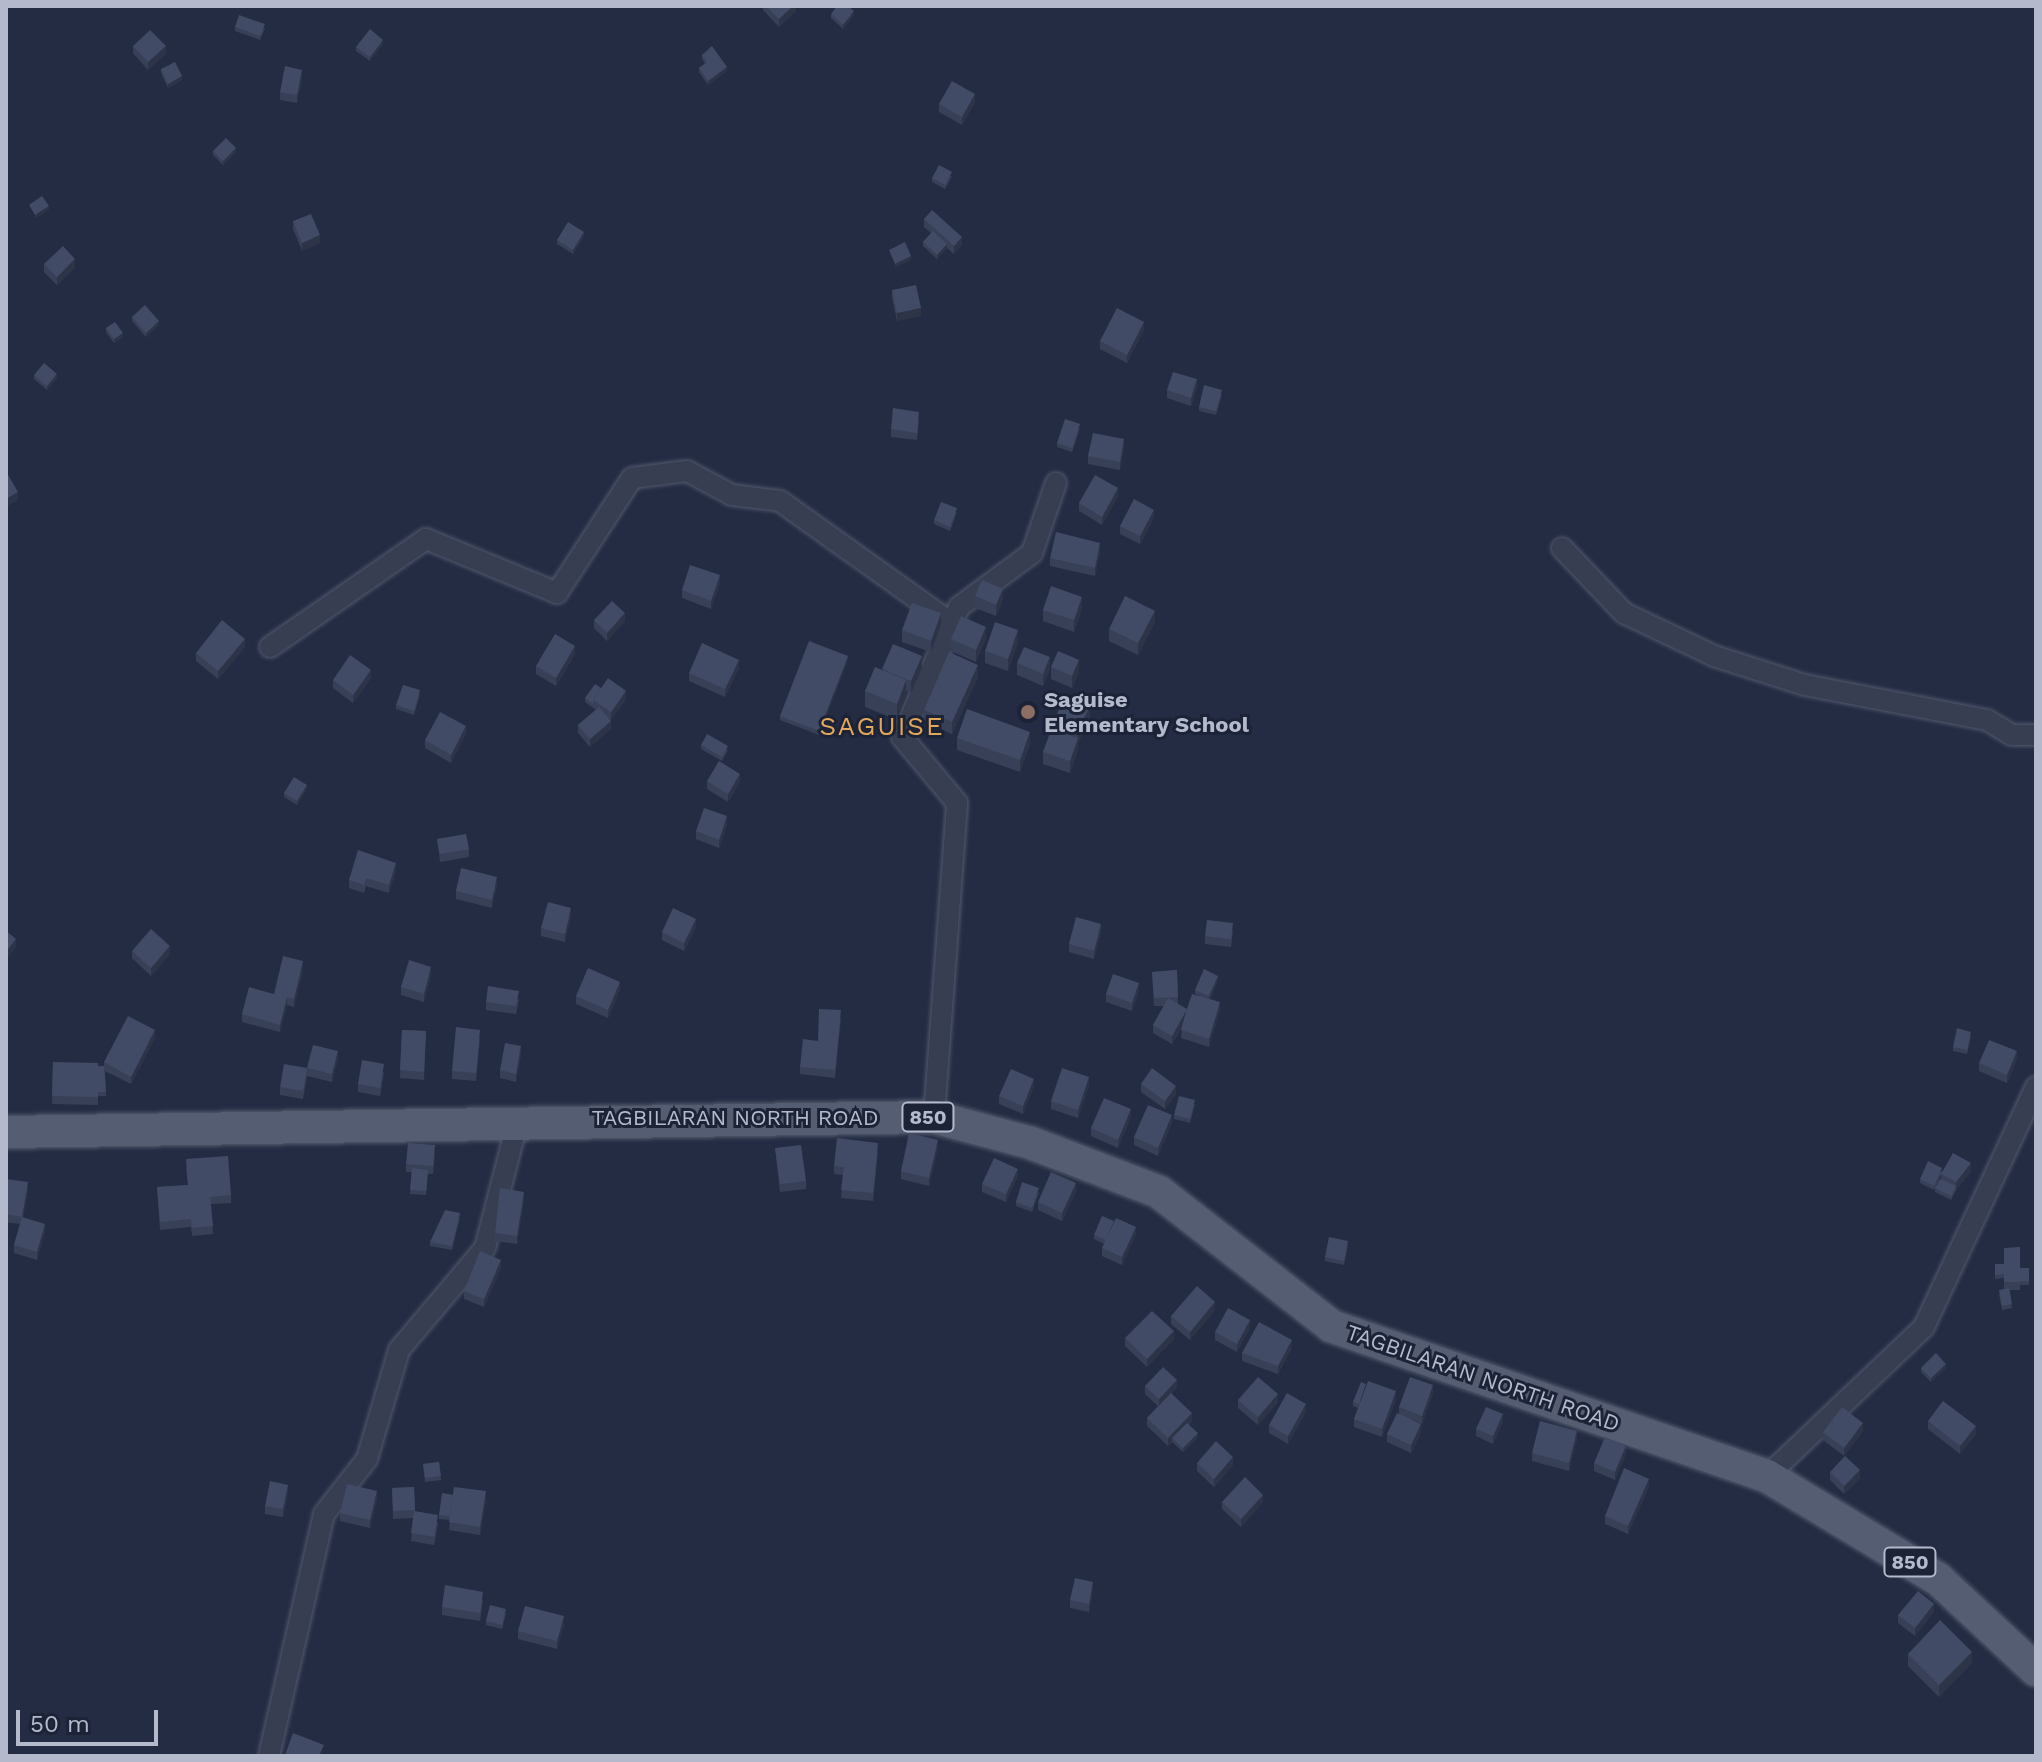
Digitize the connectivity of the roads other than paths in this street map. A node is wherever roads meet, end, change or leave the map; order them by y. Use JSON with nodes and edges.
{"nodes":[{"id":1,"x":1056,"y":483,"type":"dead end"},
{"id":2,"x":1562,"y":548,"type":"dead end"},
{"id":3,"x":951,"y":623,"type":"junction"},
{"id":4,"x":270,"y":647,"type":"dead end"},
{"id":5,"x":2036,"y":735,"type":"edge"},
{"id":6,"x":2036,"y":1087,"type":"edge"},
{"id":7,"x":934,"y":1117,"type":"junction"},
{"id":8,"x":518,"y":1120,"type":"junction"},
{"id":9,"x":6,"y":1132,"type":"edge"},
{"id":10,"x":1767,"y":1476,"type":"junction"},
{"id":11,"x":2036,"y":1670,"type":"edge"},
{"id":12,"x":269,"y":1756,"type":"edge"}],
"edges":[{"from":1,"to":3,"type":"street"},
{"from":2,"to":5,"type":"street"},
{"from":3,"to":4,"type":"street"},
{"from":3,"to":7,"type":"street"},
{"from":6,"to":10,"type":"street"},
{"from":7,"to":8,"type":"main road","name":"TAGBILARAN NORTH ROAD","number":"850"},
{"from":7,"to":10,"type":"main road","name":"TAGBILARAN NORTH ROAD","number":"850"},
{"from":8,"to":9,"type":"main road","name":"TAGBILARAN NORTH ROAD","number":"850"},
{"from":8,"to":12,"type":"street"},
{"from":10,"to":11,"type":"main road","name":"TAGBILARAN NORTH ROAD","number":"850"}]}
